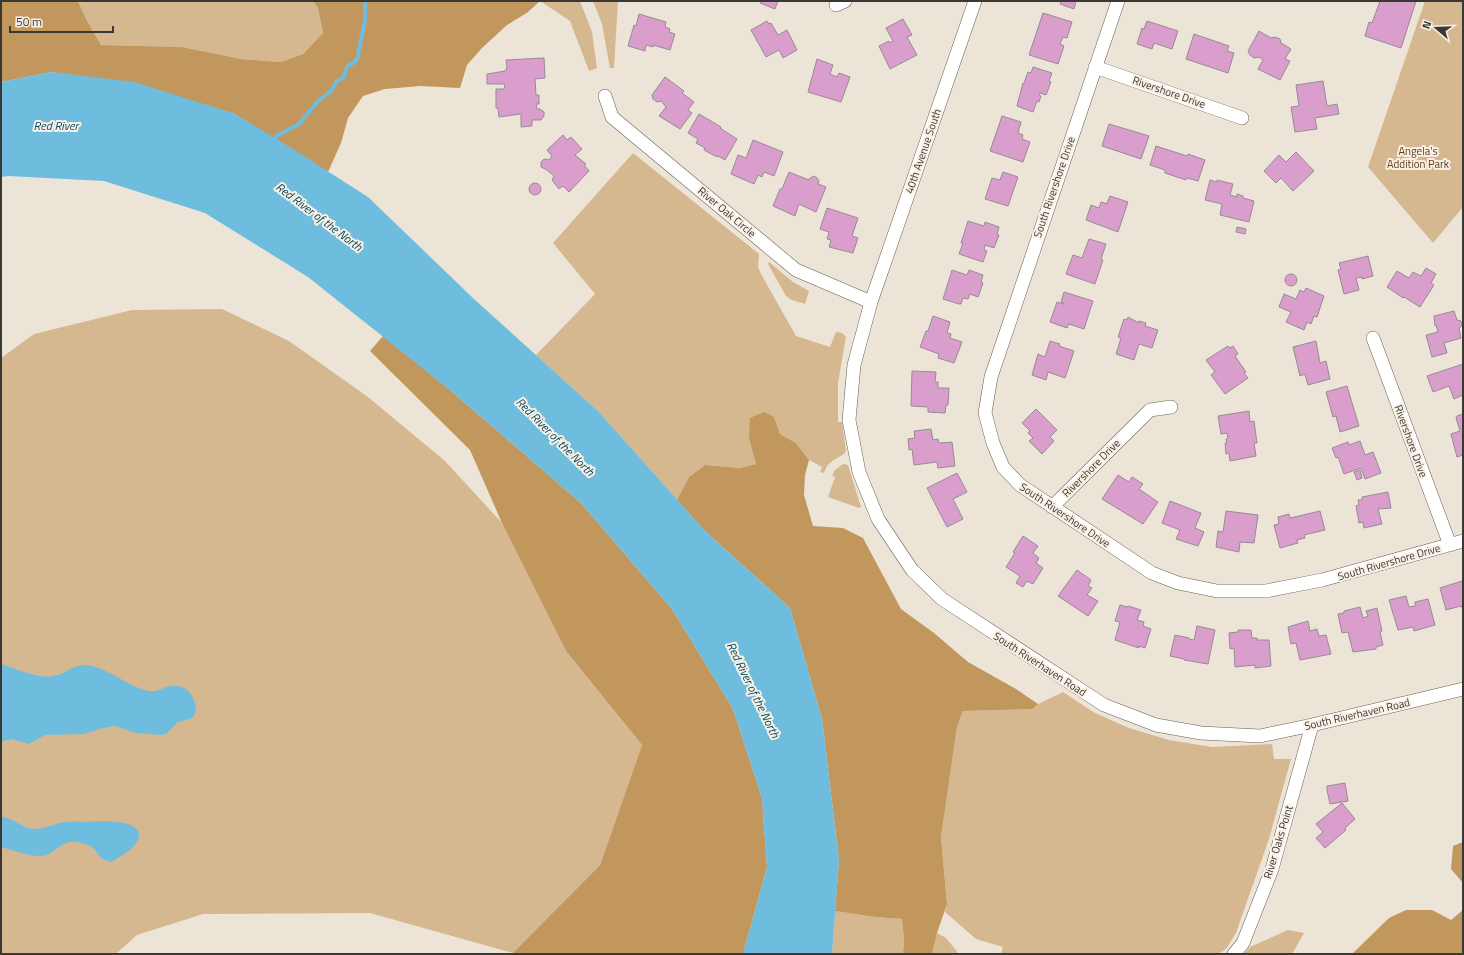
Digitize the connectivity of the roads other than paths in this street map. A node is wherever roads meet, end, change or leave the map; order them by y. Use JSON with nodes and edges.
{"nodes":[{"id":1,"x":975,"y":1,"type":"edge"},
{"id":2,"x":1118,"y":1,"type":"edge"},
{"id":3,"x":1095,"y":67,"type":"junction"},
{"id":4,"x":605,"y":96,"type":"dead end"},
{"id":5,"x":1242,"y":118,"type":"dead end"},
{"id":6,"x":871,"y":302,"type":"junction"},
{"id":7,"x":1373,"y":338,"type":"dead end"},
{"id":8,"x":1171,"y":407,"type":"dead end"},
{"id":9,"x":1052,"y":507,"type":"junction"},
{"id":10,"x":1463,"y":541,"type":"edge"},
{"id":11,"x":1450,"y":544,"type":"junction"},
{"id":12,"x":1463,"y":688,"type":"edge"},
{"id":13,"x":1312,"y":725,"type":"junction"},
{"id":14,"x":1234,"y":954,"type":"edge"}],
"edges":[{"from":1,"to":6,"type":"street","name":"40th Avenue South"},
{"from":2,"to":3,"type":"street","name":"South Rivershore Drive"},
{"from":3,"to":5,"type":"street","name":"Rivershore Drive"},
{"from":3,"to":9,"type":"street","name":"South Rivershore Drive"},
{"from":4,"to":6,"type":"street","name":"River Oak Circle"},
{"from":6,"to":13,"type":"street","name":"South Riverhaven Road"},
{"from":7,"to":11,"type":"street","name":"Rivershore Drive"},
{"from":8,"to":9,"type":"street","name":"Rivershore Drive"},
{"from":9,"to":11,"type":"street","name":"South Rivershore Drive"},
{"from":10,"to":11,"type":"street","name":"South Rivershore Drive"},
{"from":12,"to":13,"type":"street","name":"South Riverhaven Road"},
{"from":13,"to":14,"type":"street","name":"River Oaks Point"}]}
